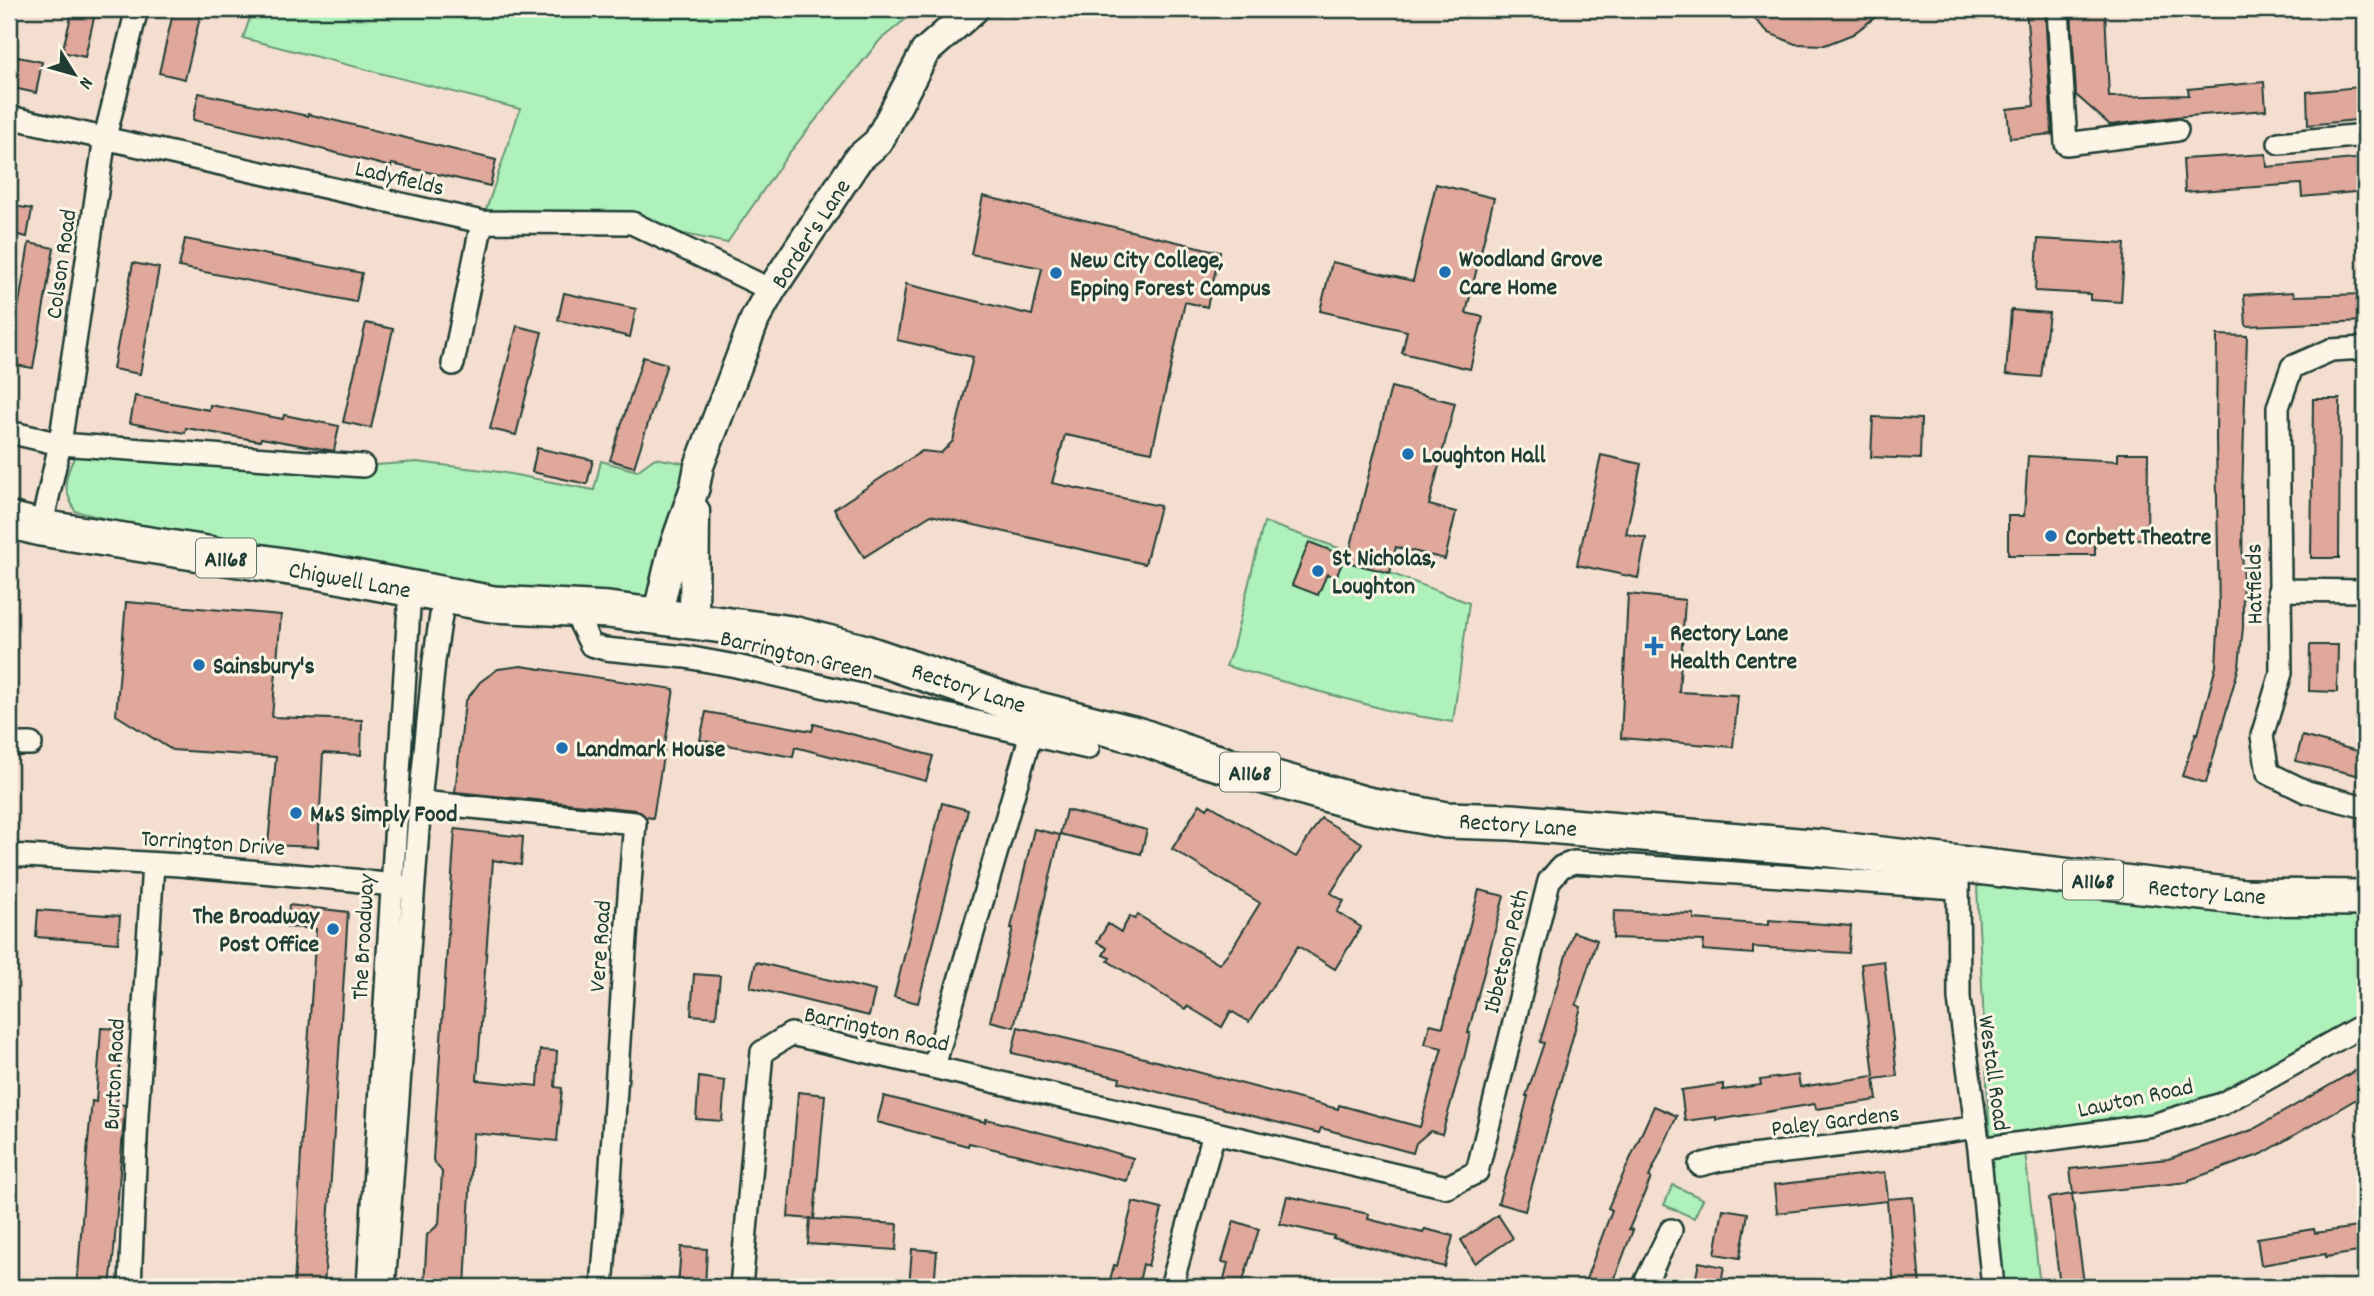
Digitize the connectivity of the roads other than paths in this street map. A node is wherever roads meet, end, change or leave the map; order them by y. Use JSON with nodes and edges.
{"nodes":[{"id":1,"x":137,"y":9,"type":"edge"},
{"id":2,"x":974,"y":9,"type":"edge"},
{"id":3,"x":2059,"y":9,"type":"edge"},
{"id":4,"x":9,"y":117,"type":"edge"},
{"id":5,"x":2178,"y":130,"type":"dead end"},
{"id":6,"x":2365,"y":135,"type":"edge"},
{"id":7,"x":105,"y":137,"type":"junction"},
{"id":8,"x":2279,"y":143,"type":"dead end"},
{"id":9,"x":482,"y":222,"type":"junction"},
{"id":10,"x":771,"y":290,"type":"junction"},
{"id":11,"x":2365,"y":348,"type":"edge"},
{"id":12,"x":453,"y":364,"type":"dead end"},
{"id":13,"x":9,"y":432,"type":"edge"},
{"id":14,"x":60,"y":444,"type":"junction"},
{"id":15,"x":363,"y":466,"type":"dead end"},
{"id":16,"x":695,"y":487,"type":"junction"},
{"id":17,"x":25,"y":524,"type":"edge"},
{"id":18,"x":2279,"y":590,"type":"junction"},
{"id":19,"x":2365,"y":591,"type":"edge"},
{"id":20,"x":427,"y":593,"type":"junction"},
{"id":21,"x":572,"y":607,"type":"junction"},
{"id":22,"x":657,"y":617,"type":"junction"},
{"id":23,"x":694,"y":621,"type":"junction"},
{"id":24,"x":1031,"y":734,"type":"junction"},
{"id":25,"x":9,"y":744,"type":"edge"},
{"id":26,"x":31,"y":744,"type":"dead end"},
{"id":27,"x":1088,"y":748,"type":"dead end"},
{"id":28,"x":420,"y":802,"type":"junction"},
{"id":29,"x":2365,"y":807,"type":"edge"},
{"id":30,"x":9,"y":855,"type":"edge"},
{"id":31,"x":153,"y":864,"type":"junction"},
{"id":32,"x":1958,"y":876,"type":"junction"},
{"id":33,"x":392,"y":886,"type":"junction"},
{"id":34,"x":414,"y":888,"type":"junction"},
{"id":35,"x":2365,"y":898,"type":"edge"},
{"id":36,"x":2365,"y":1024,"type":"edge"},
{"id":37,"x":934,"y":1066,"type":"junction"},
{"id":38,"x":1976,"y":1127,"type":"junction"},
{"id":39,"x":1214,"y":1133,"type":"junction"},
{"id":40,"x":1979,"y":1149,"type":"junction"},
{"id":41,"x":1700,"y":1166,"type":"dead end"},
{"id":42,"x":1671,"y":1230,"type":"dead end"},
{"id":43,"x":130,"y":1287,"type":"edge"},
{"id":44,"x":368,"y":1287,"type":"edge"},
{"id":45,"x":384,"y":1287,"type":"edge"},
{"id":46,"x":602,"y":1287,"type":"edge"},
{"id":47,"x":741,"y":1287,"type":"edge"},
{"id":48,"x":1171,"y":1287,"type":"edge"},
{"id":49,"x":1643,"y":1287,"type":"edge"},
{"id":50,"x":1993,"y":1287,"type":"edge"}],
"edges":[{"from":1,"to":7,"type":"street","name":"Colson Road"},
{"from":2,"to":10,"type":"street","name":"Border's Lane"},
{"from":3,"to":5,"type":"street"},
{"from":4,"to":7,"type":"street","name":"Ladyfields"},
{"from":6,"to":8,"type":"street"},
{"from":7,"to":9,"type":"street","name":"Ladyfields"},
{"from":7,"to":14,"type":"street","name":"Colson Road"},
{"from":9,"to":10,"type":"street","name":"Ladyfields"},
{"from":9,"to":12,"type":"street"},
{"from":10,"to":16,"type":"street","name":"Border's Lane"},
{"from":11,"to":18,"type":"street","name":"Hatfields"},
{"from":13,"to":14,"type":"street"},
{"from":14,"to":15,"type":"street"},
{"from":14,"to":17,"type":"street","name":"Colson Road"},
{"from":16,"to":22,"type":"street","name":"Border's Lane"},
{"from":16,"to":23,"type":"street","name":"Border's Lane"},
{"from":17,"to":20,"type":"main road","name":"Chigwell Lane","number":"A1168"},
{"from":18,"to":19,"type":"street"},
{"from":18,"to":29,"type":"street","name":"Hatfields"},
{"from":20,"to":21,"type":"main road","name":"Chigwell Lane","number":"A1168"},
{"from":20,"to":28,"type":"street","name":"The Broadway"},
{"from":20,"to":33,"type":"street","name":"The Broadway"},
{"from":21,"to":22,"type":"main road","name":"Chigwell Lane","number":"A1168"},
{"from":21,"to":24,"type":"street","name":"Barrington Green"},
{"from":22,"to":23,"type":"main road","name":"Chigwell Lane","number":"A1168"},
{"from":23,"to":32,"type":"main road","name":"Rectory Lane","number":"A1168"},
{"from":24,"to":27,"type":"street","name":"Barrington Green"},
{"from":24,"to":37,"type":"street"},
{"from":25,"to":26,"type":"street"},
{"from":28,"to":34,"type":"street","name":"The Broadway"},
{"from":28,"to":46,"type":"street","name":"Vere Road"},
{"from":30,"to":31,"type":"street","name":"Torrington Drive"},
{"from":31,"to":33,"type":"street","name":"Torrington Drive"},
{"from":31,"to":43,"type":"street","name":"Burton Road"},
{"from":32,"to":35,"type":"main road","name":"Rectory Lane","number":"A1168"},
{"from":32,"to":38,"type":"street","name":"Westall Road"},
{"from":32,"to":39,"type":"street","name":"Ibbetson Path"},
{"from":33,"to":34,"type":"street","name":"Torrington Drive"},
{"from":33,"to":44,"type":"street","name":"The Broadway"},
{"from":34,"to":45,"type":"street","name":"The Broadway"},
{"from":36,"to":40,"type":"street","name":"Lawton Road"},
{"from":37,"to":39,"type":"street","name":"Barrington Road"},
{"from":37,"to":47,"type":"street","name":"Barrington Road"},
{"from":38,"to":40,"type":"street","name":"Westall Road"},
{"from":38,"to":41,"type":"street","name":"Paley Gardens"},
{"from":39,"to":48,"type":"street"},
{"from":40,"to":50,"type":"street","name":"Westall Road"},
{"from":42,"to":49,"type":"street"}]}
